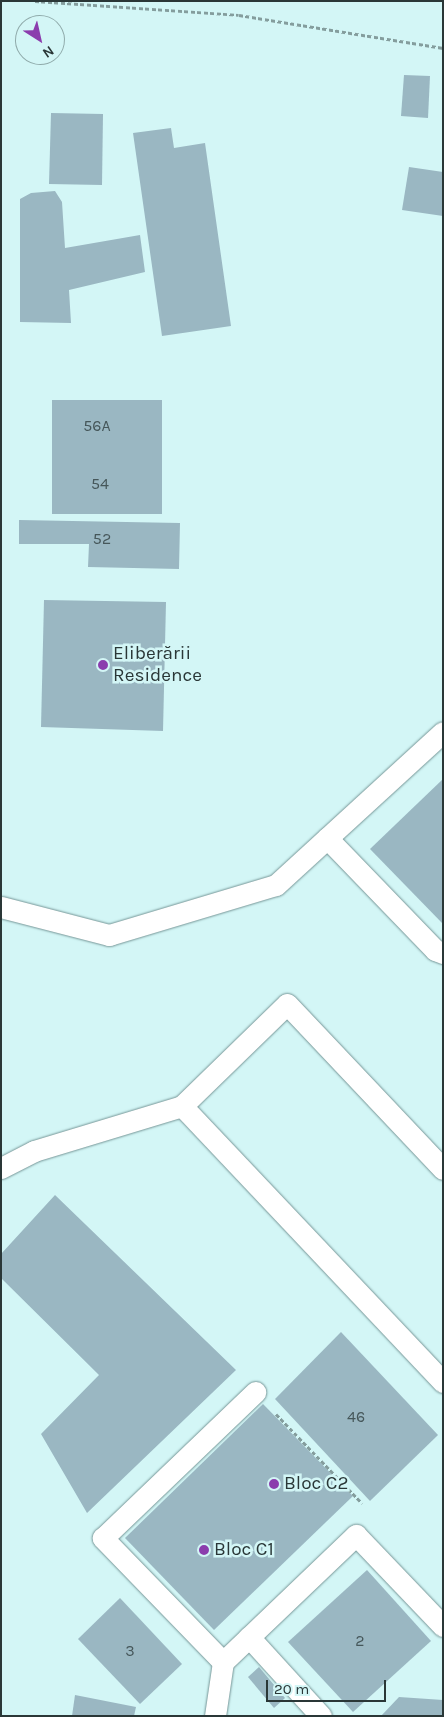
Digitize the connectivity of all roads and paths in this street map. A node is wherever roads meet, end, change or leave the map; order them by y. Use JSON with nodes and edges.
{"nodes":[{"id":1,"x":36,"y":1,"type":"edge"},
{"id":2,"x":443,"y":48,"type":"edge"},
{"id":3,"x":443,"y":732,"type":"edge"},
{"id":4,"x":327,"y":838,"type":"junction"},
{"id":5,"x":1,"y":907,"type":"edge"},
{"id":6,"x":443,"y":952,"type":"edge"},
{"id":7,"x":182,"y":1106,"type":"junction"},
{"id":8,"x":1,"y":1168,"type":"edge"},
{"id":9,"x":443,"y":1169,"type":"edge"},
{"id":10,"x":443,"y":1382,"type":"edge"},
{"id":11,"x":255,"y":1392,"type":"joint"},
{"id":12,"x":356,"y":1535,"type":"junction"},
{"id":13,"x":443,"y":1626,"type":"edge"},
{"id":14,"x":249,"y":1637,"type":"junction"},
{"id":15,"x":223,"y":1662,"type":"junction"},
{"id":16,"x":215,"y":1716,"type":"edge"},
{"id":17,"x":321,"y":1716,"type":"edge"}],
"edges":[{"from":1,"to":2,"type":"path"},
{"from":3,"to":4,"type":"lane"},
{"from":4,"to":5,"type":"lane"},
{"from":4,"to":6,"type":"lane"},
{"from":7,"to":8,"type":"lane"},
{"from":7,"to":9,"type":"lane"},
{"from":7,"to":10,"type":"lane"},
{"from":11,"to":12,"type":"path"},
{"from":11,"to":15,"type":"lane"},
{"from":12,"to":13,"type":"lane"},
{"from":12,"to":14,"type":"lane"},
{"from":14,"to":15,"type":"lane"},
{"from":14,"to":17,"type":"lane"},
{"from":15,"to":16,"type":"lane"}]}
